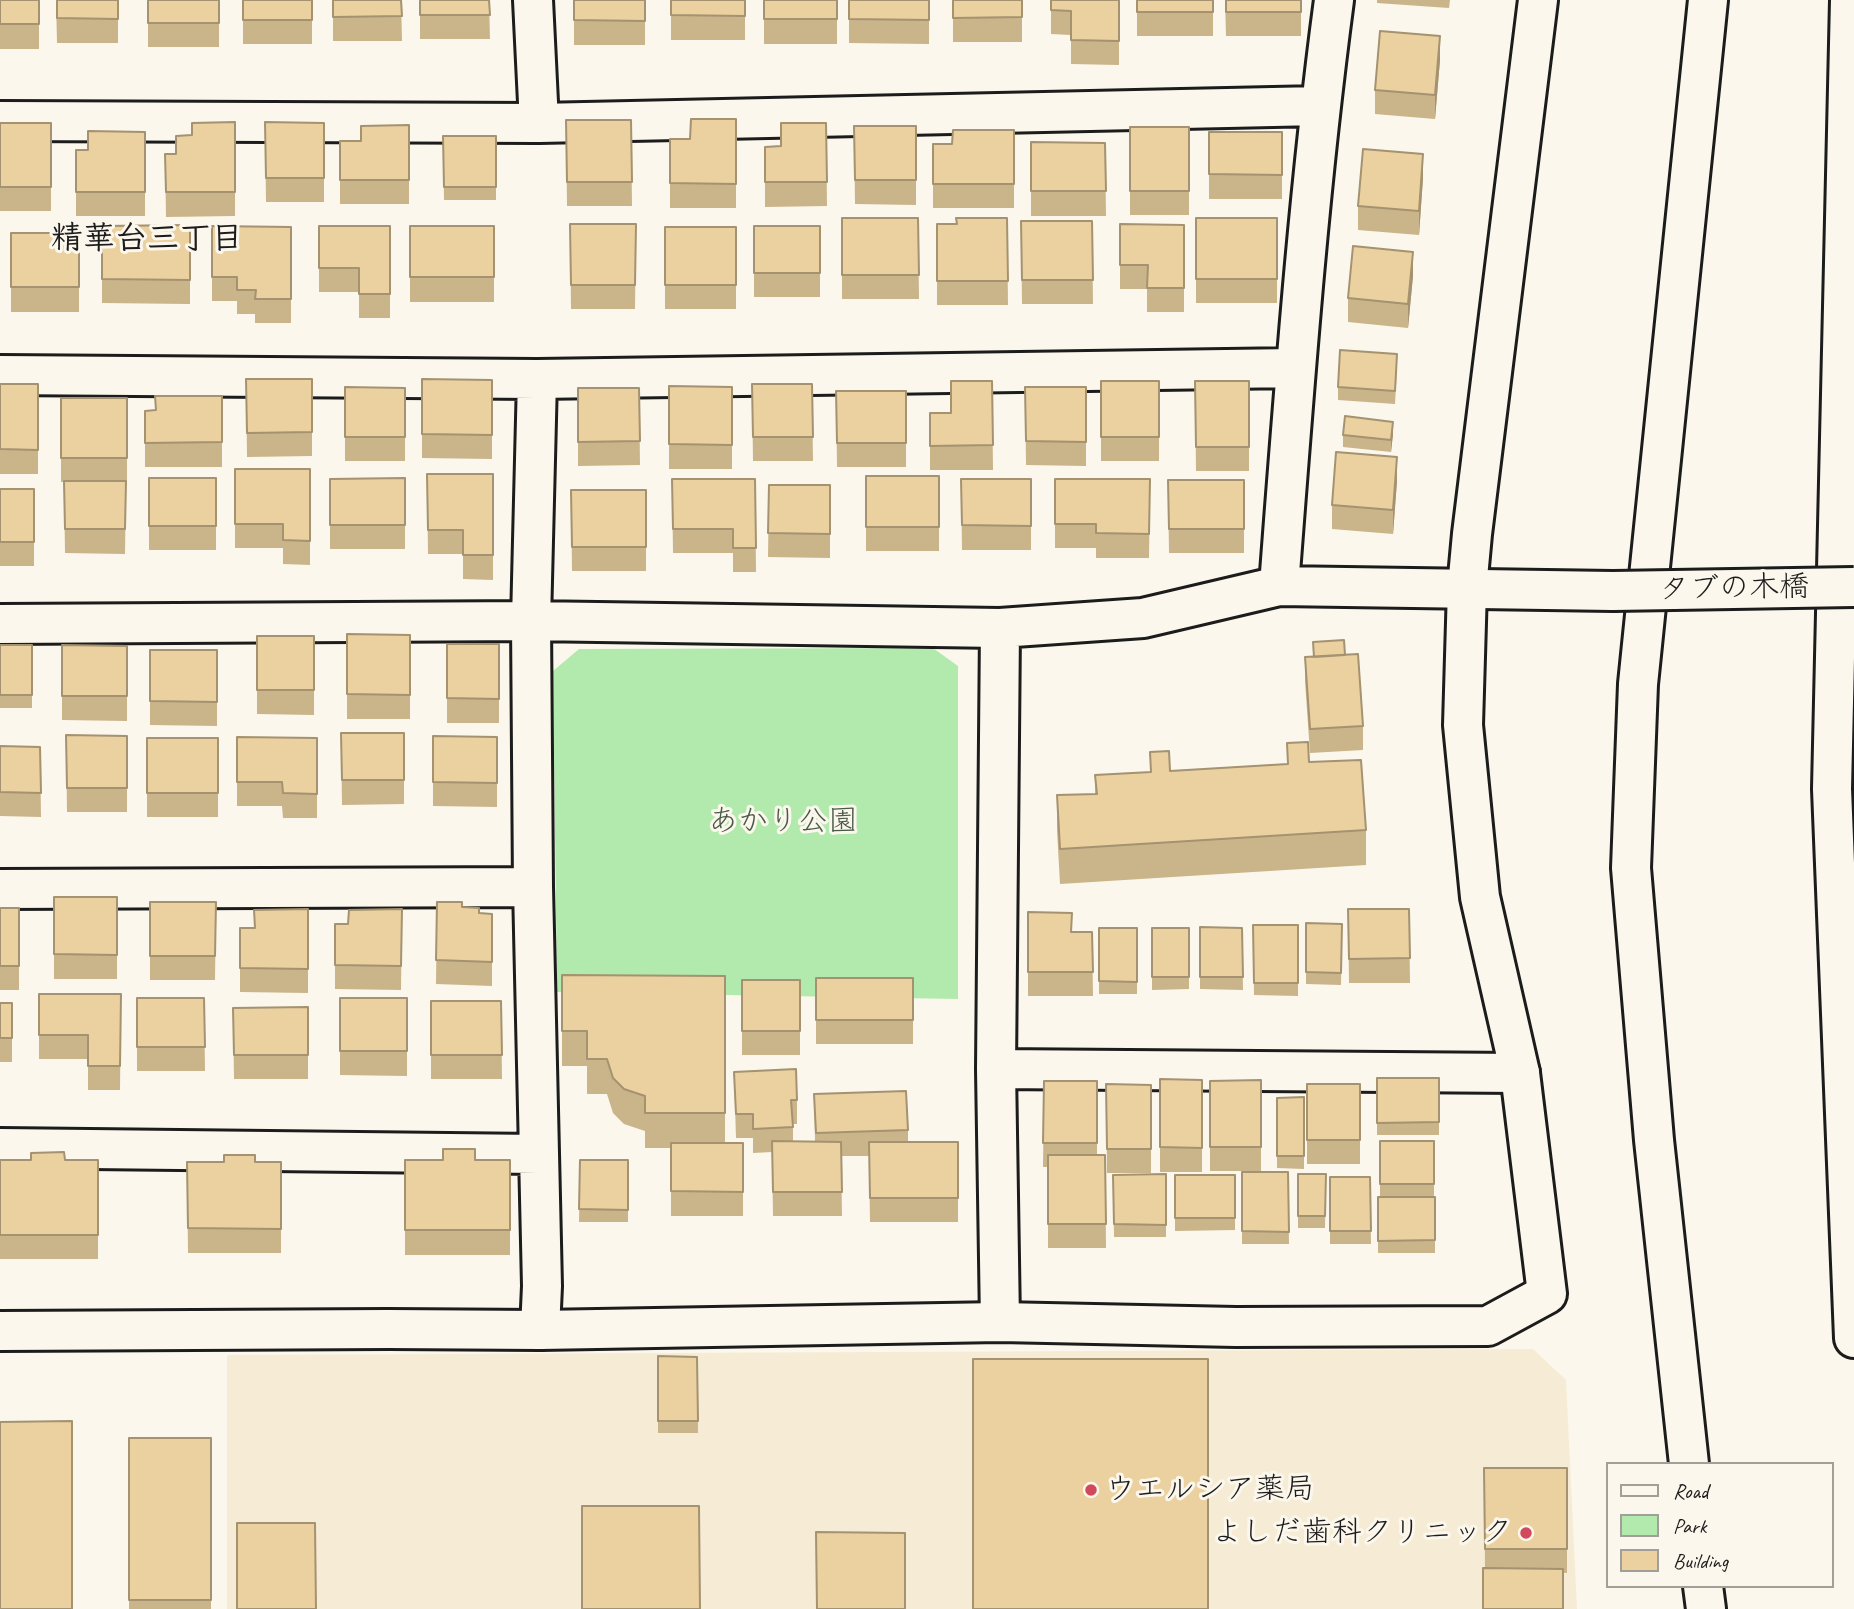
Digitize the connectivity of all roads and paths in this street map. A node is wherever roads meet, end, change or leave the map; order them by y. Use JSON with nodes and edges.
{"nodes":[{"id":1,"x":533,"y":0,"type":"edge"},
{"id":2,"x":1334,"y":0,"type":"edge"},
{"id":3,"x":1538,"y":0,"type":"edge"},
{"id":4,"x":1708,"y":0,"type":"edge"},
{"id":5,"x":1850,"y":0,"type":"edge"},
{"id":6,"x":1320,"y":106,"type":"junction"},
{"id":7,"x":0,"y":121,"type":"edge"},
{"id":8,"x":539,"y":123,"type":"junction"},
{"id":9,"x":1295,"y":368,"type":"junction"},
{"id":10,"x":0,"y":375,"type":"edge"},
{"id":11,"x":537,"y":379,"type":"junction"},
{"id":12,"x":1279,"y":586,"type":"junction"},
{"id":13,"x":1854,"y":587,"type":"edge"},
{"id":14,"x":1467,"y":588,"type":"junction"},
{"id":15,"x":531,"y":621,"type":"junction"},
{"id":16,"x":0,"y":624,"type":"edge"},
{"id":17,"x":1000,"y":628,"type":"junction"},
{"id":18,"x":533,"y":887,"type":"junction"},
{"id":19,"x":0,"y":889,"type":"edge"},
{"id":20,"x":996,"y":1069,"type":"junction"},
{"id":21,"x":1520,"y":1073,"type":"junction"},
{"id":22,"x":0,"y":1148,"type":"edge"},
{"id":23,"x":538,"y":1154,"type":"junction"},
{"id":24,"x":1000,"y":1322,"type":"junction"},
{"id":25,"x":0,"y":1331,"type":"edge"},
{"id":26,"x":540,"y":1331,"type":"junction"},
{"id":27,"x":1854,"y":1338,"type":"edge"},
{"id":28,"x":1689,"y":1462,"type":"edge"},
{"id":29,"x":1703,"y":1588,"type":"edge"},
{"id":30,"x":1706,"y":1609,"type":"edge"}],
"edges":[{"from":1,"to":8,"type":"main road"},
{"from":2,"to":6,"type":"main road"},
{"from":3,"to":14,"type":"main road"},
{"from":4,"to":28,"type":"main road"},
{"from":5,"to":27,"type":"main road"},
{"from":6,"to":8,"type":"main road"},
{"from":6,"to":9,"type":"main road"},
{"from":7,"to":8,"type":"main road"},
{"from":9,"to":11,"type":"main road"},
{"from":9,"to":12,"type":"main road"},
{"from":10,"to":11,"type":"main road"},
{"from":11,"to":15,"type":"main road"},
{"from":12,"to":14,"type":"main road","name":"タブの木橋"},
{"from":12,"to":17,"type":"main road","name":"タブの木橋"},
{"from":13,"to":14,"type":"main road","name":"タブの木橋","bridge":true},
{"from":14,"to":21,"type":"main road"},
{"from":15,"to":16,"type":"main road","name":"タブの木橋"},
{"from":15,"to":17,"type":"main road","name":"タブの木橋"},
{"from":15,"to":18,"type":"main road"},
{"from":17,"to":20,"type":"main road"},
{"from":18,"to":19,"type":"main road"},
{"from":18,"to":23,"type":"main road"},
{"from":20,"to":21,"type":"main road"},
{"from":20,"to":24,"type":"main road"},
{"from":21,"to":24,"type":"main road"},
{"from":22,"to":23,"type":"main road"},
{"from":23,"to":26,"type":"main road"},
{"from":24,"to":26,"type":"main road"},
{"from":25,"to":26,"type":"main road"},
{"from":29,"to":30,"type":"main road"}]}
